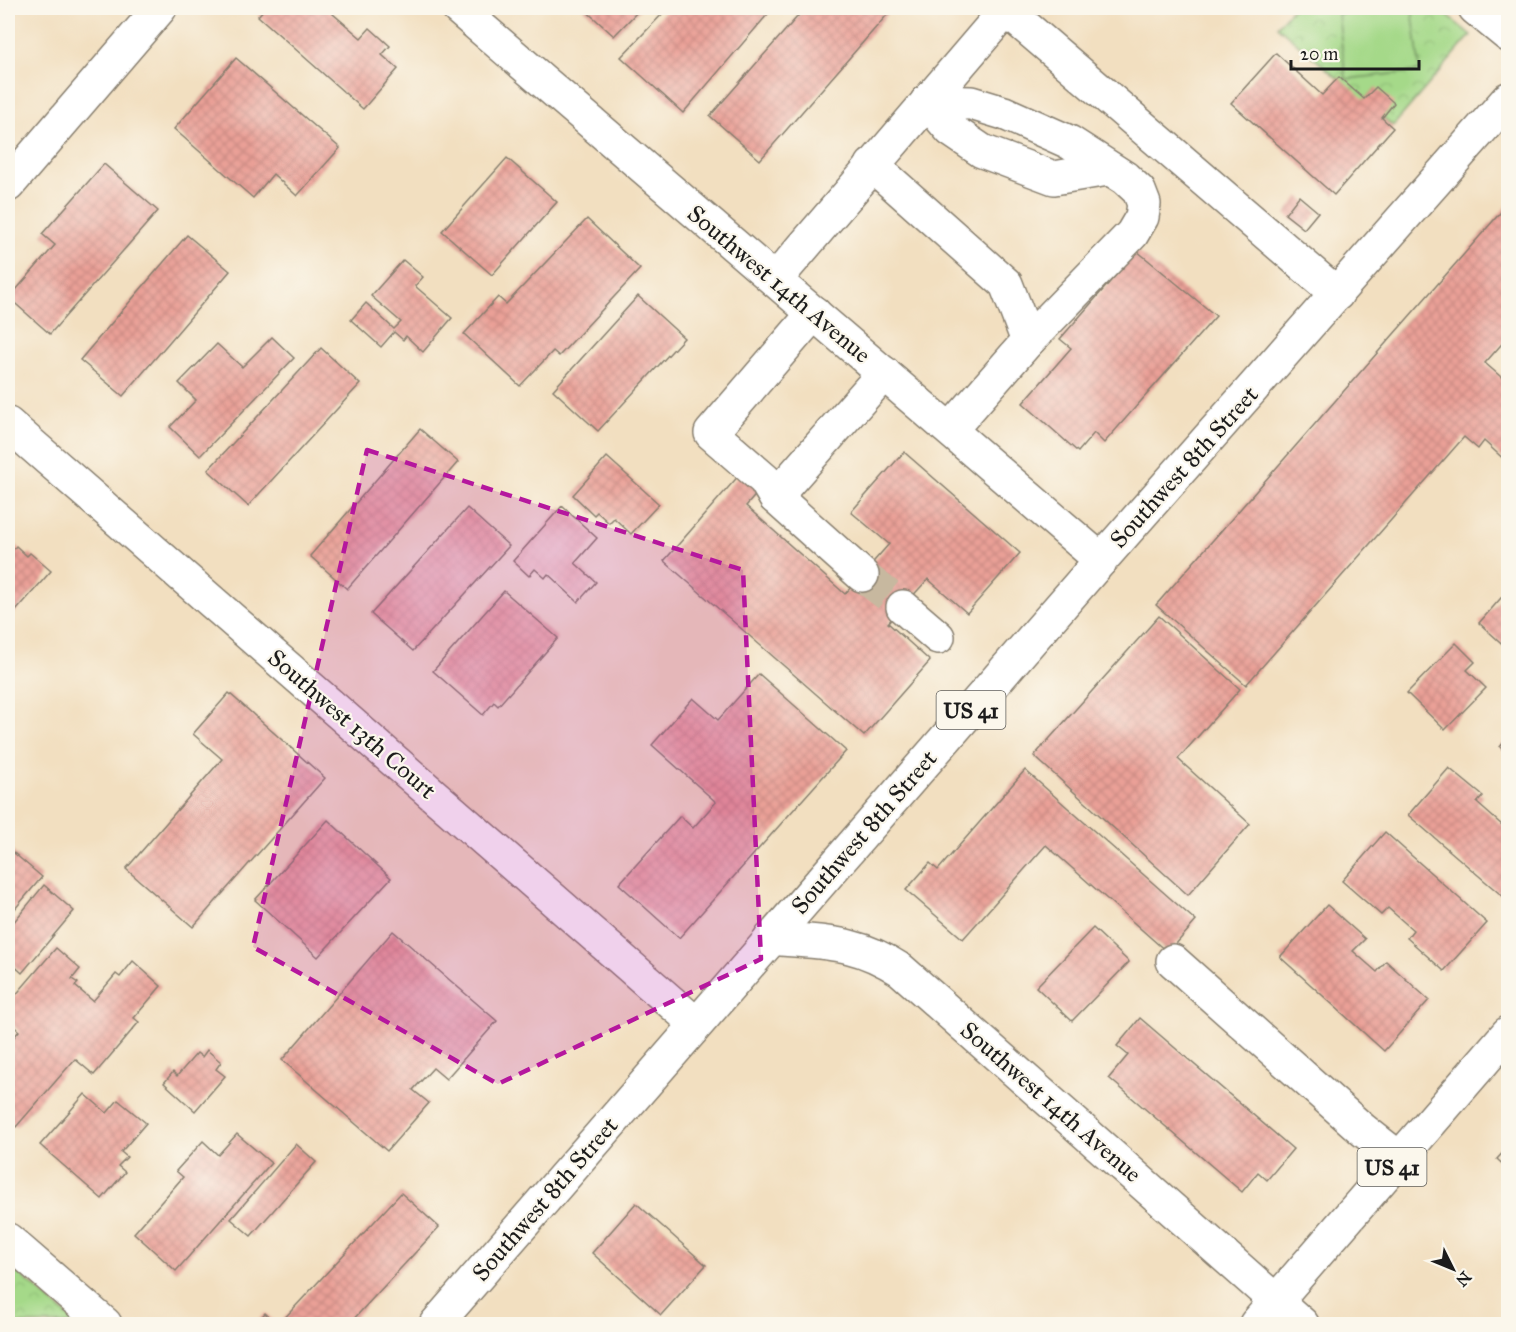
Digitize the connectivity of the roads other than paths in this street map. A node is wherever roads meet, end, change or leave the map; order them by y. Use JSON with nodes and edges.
{"nodes":[{"id":1,"x":160,"y":8,"type":"edge"},
{"id":2,"x":458,"y":8,"type":"edge"},
{"id":3,"x":1475,"y":8,"type":"edge"},
{"id":4,"x":1005,"y":9,"type":"edge"},
{"id":5,"x":1509,"y":35,"type":"edge"},
{"id":6,"x":1509,"y":99,"type":"edge"},
{"id":7,"x":927,"y":102,"type":"junction"},
{"id":8,"x":872,"y":165,"type":"junction"},
{"id":9,"x":1108,"y":169,"type":"junction"},
{"id":10,"x":8,"y":185,"type":"edge"},
{"id":11,"x":774,"y":280,"type":"junction"},
{"id":12,"x":1337,"y":294,"type":"junction"},
{"id":13,"x":814,"y":313,"type":"junction"},
{"id":14,"x":1028,"y":341,"type":"junction"},
{"id":15,"x":884,"y":373,"type":"junction"},
{"id":16,"x":8,"y":424,"type":"edge"},
{"id":17,"x":951,"y":429,"type":"junction"},
{"id":18,"x":775,"y":497,"type":"junction"},
{"id":19,"x":1101,"y":560,"type":"junction"},
{"id":20,"x":862,"y":575,"type":"tunnel mouth"},
{"id":21,"x":903,"y":607,"type":"tunnel mouth"},
{"id":22,"x":938,"y":637,"type":"dead end"},
{"id":23,"x":771,"y":938,"type":"junction"},
{"id":24,"x":1173,"y":961,"type":"dead end"},
{"id":25,"x":696,"y":1024,"type":"junction"},
{"id":26,"x":1509,"y":1034,"type":"edge"},
{"id":27,"x":1400,"y":1159,"type":"junction"},
{"id":28,"x":8,"y":1240,"type":"edge"},
{"id":29,"x":1266,"y":1313,"type":"edge"},
{"id":30,"x":105,"y":1324,"type":"edge"},
{"id":31,"x":436,"y":1324,"type":"edge"},
{"id":32,"x":1302,"y":1324,"type":"edge"}],
"edges":[{"from":1,"to":10,"type":"street"},
{"from":2,"to":11,"type":"street","name":"Southwest 14th Avenue"},
{"from":3,"to":5,"type":"street"},
{"from":4,"to":7,"type":"street"},
{"from":4,"to":12,"type":"street"},
{"from":6,"to":12,"type":"street","name":"Southwest 8th Street","number":"US 41"},
{"from":7,"to":8,"type":"street"},
{"from":7,"to":9,"type":"street"},
{"from":7,"to":9,"type":"street"},
{"from":8,"to":11,"type":"street"},
{"from":8,"to":14,"type":"street"},
{"from":9,"to":14,"type":"street"},
{"from":11,"to":13,"type":"street","name":"Southwest 14th Avenue"},
{"from":12,"to":19,"type":"street","name":"Southwest 8th Street","number":"US 41"},
{"from":13,"to":15,"type":"street","name":"Southwest 14th Avenue"},
{"from":13,"to":18,"type":"street"},
{"from":14,"to":17,"type":"street"},
{"from":15,"to":17,"type":"street","name":"Southwest 14th Avenue"},
{"from":15,"to":18,"type":"street"},
{"from":16,"to":25,"type":"street","name":"Southwest 13th Court"},
{"from":17,"to":19,"type":"street","name":"Southwest 14th Avenue"},
{"from":18,"to":20,"type":"street"},
{"from":19,"to":23,"type":"street","name":"Southwest 8th Street","number":"US 41"},
{"from":21,"to":22,"type":"street"},
{"from":23,"to":25,"type":"street","name":"Southwest 8th Street","number":"US 41"},
{"from":23,"to":29,"type":"street","name":"Southwest 14th Avenue"},
{"from":24,"to":27,"type":"street"},
{"from":25,"to":31,"type":"street","name":"Southwest 8th Street","number":"US 41"},
{"from":26,"to":27,"type":"street","number":"US 41"},
{"from":27,"to":29,"type":"street","number":"US 41"},
{"from":28,"to":30,"type":"street"},
{"from":29,"to":32,"type":"street","name":"Southwest 14th Avenue"}]}
